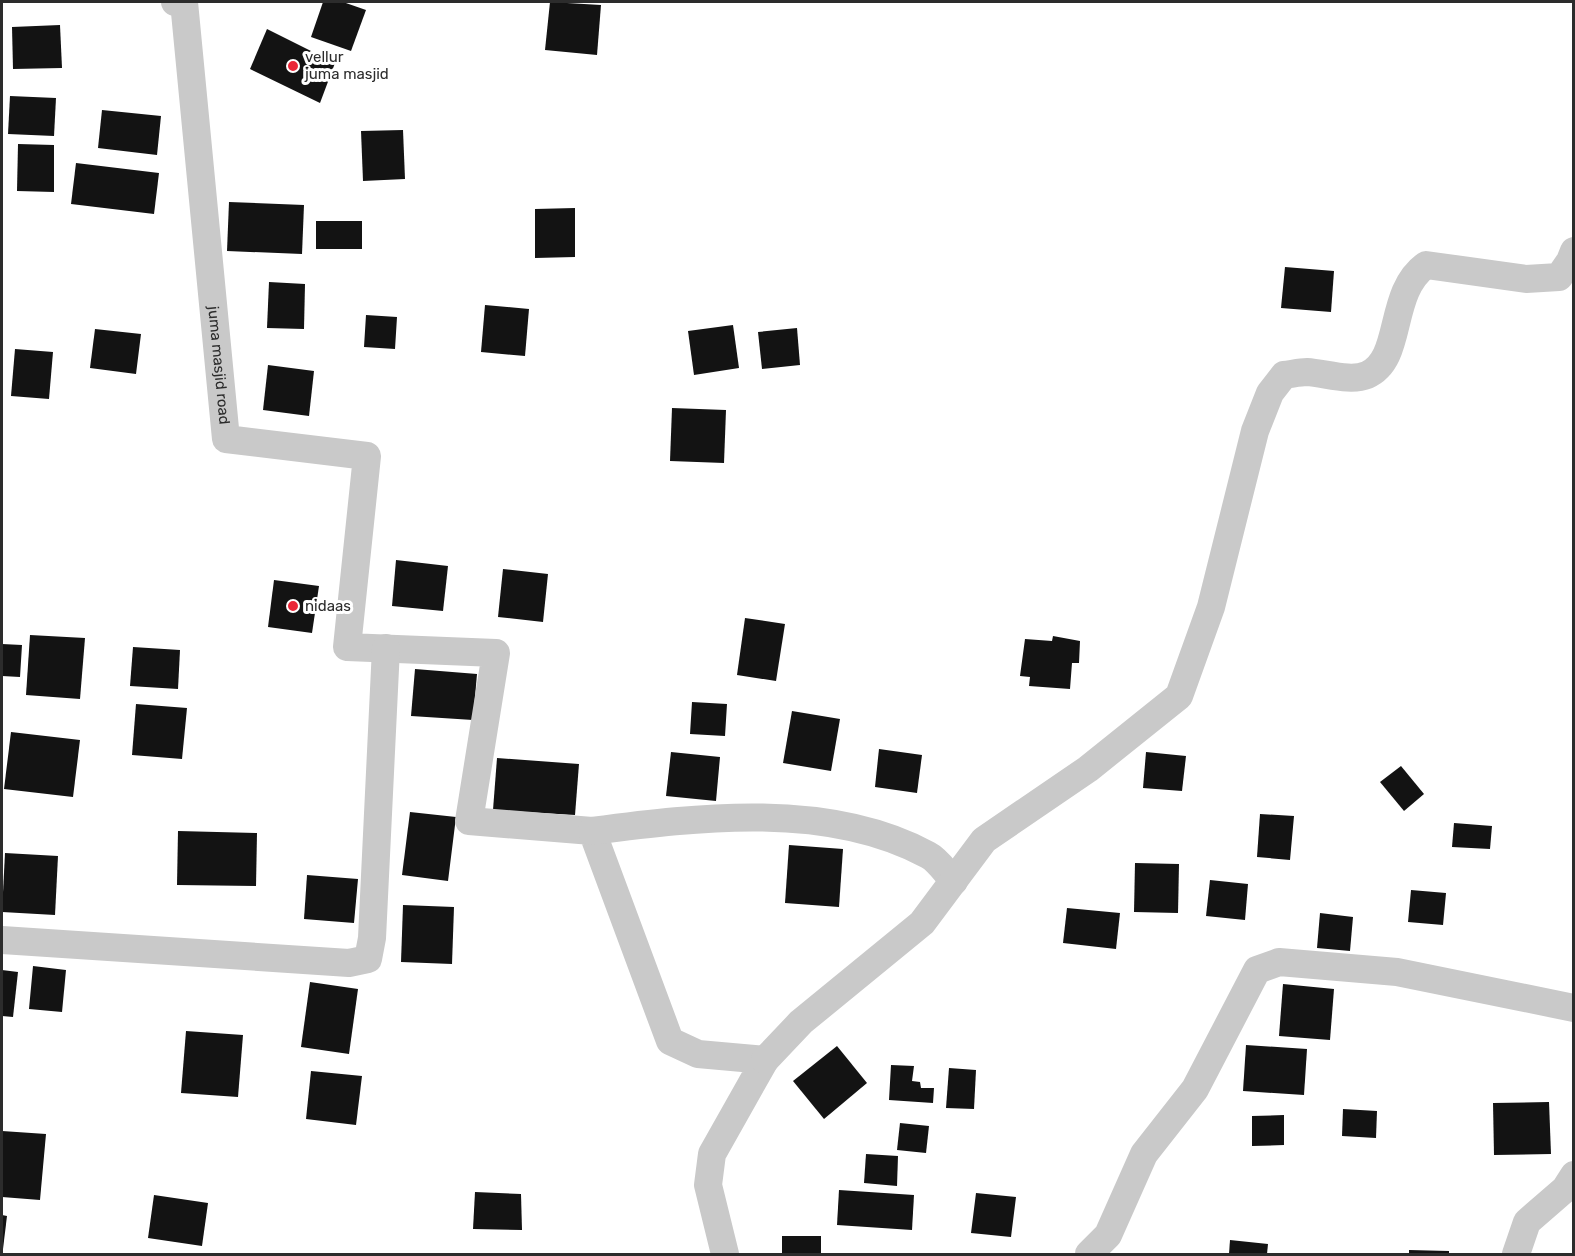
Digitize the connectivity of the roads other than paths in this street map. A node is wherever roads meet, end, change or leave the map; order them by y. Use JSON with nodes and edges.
{"nodes":[{"id":1,"x":175,"y":2,"type":"edge"},
{"id":2,"x":186,"y":2,"type":"edge"},
{"id":3,"x":1574,"y":251,"type":"edge"},
{"id":4,"x":386,"y":648,"type":"junction"},
{"id":5,"x":592,"y":831,"type":"junction"},
{"id":6,"x":954,"y":881,"type":"junction"},
{"id":7,"x":2,"y":940,"type":"edge"},
{"id":8,"x":1574,"y":1008,"type":"edge"},
{"id":9,"x":765,"y":1060,"type":"junction"},
{"id":10,"x":1574,"y":1175,"type":"edge"},
{"id":11,"x":1561,"y":1207,"type":"edge"},
{"id":12,"x":725,"y":1254,"type":"edge"},
{"id":13,"x":1089,"y":1254,"type":"edge"},
{"id":14,"x":1516,"y":1254,"type":"edge"}],
"edges":[{"from":1,"to":2,"type":"street","name":"juma masjid road"},
{"from":2,"to":4,"type":"street","name":"juma masjid road"},
{"from":3,"to":6,"type":"street"},
{"from":4,"to":5,"type":"street"},
{"from":4,"to":7,"type":"street"},
{"from":5,"to":6,"type":"street"},
{"from":5,"to":9,"type":"street"},
{"from":6,"to":9,"type":"street"},
{"from":8,"to":13,"type":"street"},
{"from":9,"to":12,"type":"street"},
{"from":10,"to":11,"type":"street"},
{"from":11,"to":14,"type":"street"}]}
